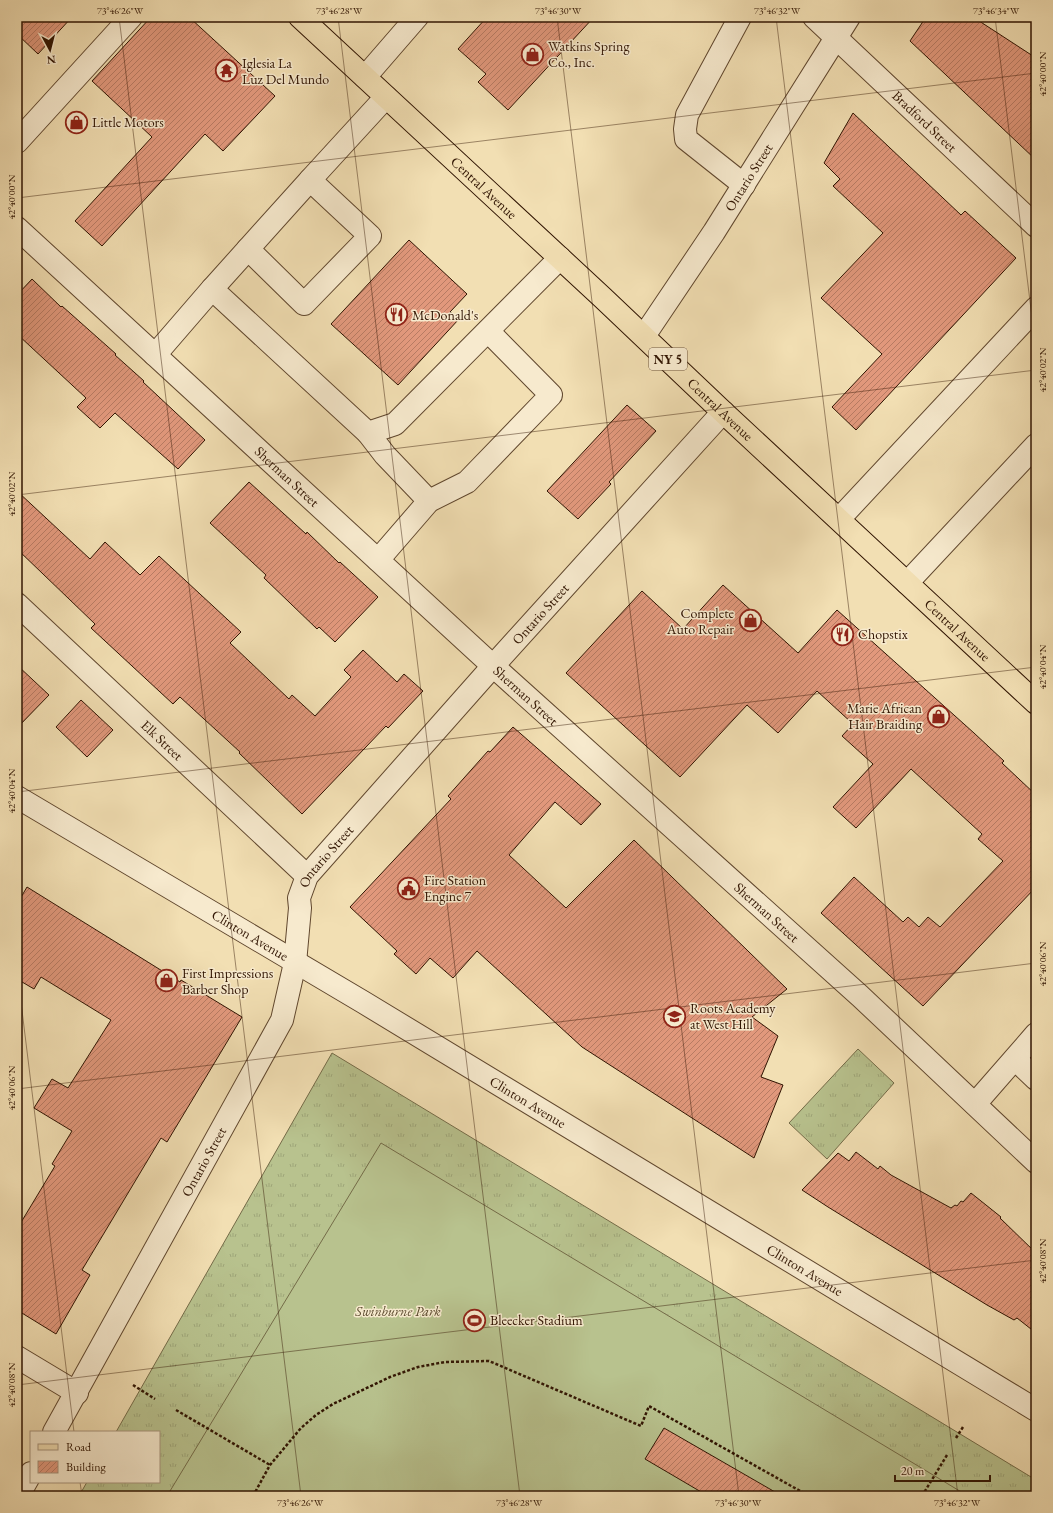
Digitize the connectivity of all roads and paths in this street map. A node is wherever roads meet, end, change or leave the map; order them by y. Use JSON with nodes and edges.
{"nodes":[{"id":1,"x":132,"y":17,"type":"edge"},
{"id":2,"x":300,"y":17,"type":"edge"},
{"id":3,"x":417,"y":17,"type":"edge"},
{"id":4,"x":740,"y":17,"type":"edge"},
{"id":5,"x":814,"y":17,"type":"edge"},
{"id":6,"x":849,"y":17,"type":"edge"},
{"id":7,"x":837,"y":38,"type":"junction"},
{"id":8,"x":364,"y":77,"type":"junction"},
{"id":9,"x":386,"y":97,"type":"junction"},
{"id":10,"x":17,"y":142,"type":"edge"},
{"id":11,"x":310,"y":180,"type":"junction"},
{"id":12,"x":744,"y":185,"type":"junction"},
{"id":13,"x":1036,"y":226,"type":"edge"},
{"id":14,"x":17,"y":228,"type":"edge"},
{"id":15,"x":248,"y":249,"type":"junction"},
{"id":16,"x":560,"y":258,"type":"junction"},
{"id":17,"x":212,"y":289,"type":"junction"},
{"id":18,"x":1036,"y":308,"type":"edge"},
{"id":19,"x":488,"y":331,"type":"junction"},
{"id":20,"x":644,"y":336,"type":"junction"},
{"id":21,"x":155,"y":355,"type":"junction"},
{"id":22,"x":724,"y":412,"type":"junction"},
{"id":23,"x":368,"y":433,"type":"junction"},
{"id":24,"x":1036,"y":445,"type":"edge"},
{"id":25,"x":429,"y":501,"type":"junction"},
{"id":26,"x":839,"y":519,"type":"junction"},
{"id":27,"x":378,"y":560,"type":"junction"},
{"id":28,"x":907,"y":583,"type":"junction"},
{"id":29,"x":17,"y":604,"type":"edge"},
{"id":30,"x":493,"y":666,"type":"junction"},
{"id":31,"x":1036,"y":703,"type":"edge"},
{"id":32,"x":17,"y":797,"type":"edge"},
{"id":33,"x":307,"y":876,"type":"junction"},
{"id":34,"x":296,"y":963,"type":"junction"},
{"id":35,"x":1036,"y":1034,"type":"edge"},
{"id":36,"x":1015,"y":1059,"type":"junction"},
{"id":37,"x":1036,"y":1079,"type":"edge"},
{"id":38,"x":975,"y":1104,"type":"junction"},
{"id":39,"x":1036,"y":1162,"type":"edge"},
{"id":40,"x":17,"y":1357,"type":"edge"},
{"id":41,"x":133,"y":1385,"type":"dead end"},
{"id":42,"x":77,"y":1393,"type":"junction"},
{"id":43,"x":155,"y":1399,"type":"dead end"},
{"id":44,"x":176,"y":1410,"type":"dead end"},
{"id":45,"x":1036,"y":1410,"type":"edge"},
{"id":46,"x":963,"y":1427,"type":"dead end"},
{"id":47,"x":55,"y":1431,"type":"edge"},
{"id":48,"x":956,"y":1438,"type":"dead end"},
{"id":49,"x":946,"y":1455,"type":"dead end"},
{"id":50,"x":270,"y":1465,"type":"junction"},
{"id":51,"x":30,"y":1474,"type":"edge"},
{"id":52,"x":18,"y":1496,"type":"edge"},
{"id":53,"x":254,"y":1496,"type":"edge"},
{"id":54,"x":809,"y":1496,"type":"edge"},
{"id":55,"x":922,"y":1496,"type":"edge"}],
"edges":[{"from":1,"to":10,"type":"street"},
{"from":2,"to":8,"type":"main road","name":"Central Avenue","number":"NY 5"},
{"from":3,"to":8,"type":"street"},
{"from":4,"to":12,"type":"street"},
{"from":5,"to":7,"type":"street","name":"Bradford Street"},
{"from":6,"to":7,"type":"street","name":"Ontario Street"},
{"from":7,"to":12,"type":"street","name":"Ontario Street"},
{"from":7,"to":13,"type":"street","name":"Bradford Street"},
{"from":8,"to":9,"type":"main road","name":"Central Avenue","number":"NY 5"},
{"from":9,"to":11,"type":"street"},
{"from":9,"to":16,"type":"main road","name":"Central Avenue","number":"NY 5"},
{"from":11,"to":15,"type":"street"},
{"from":11,"to":15,"type":"street"},
{"from":12,"to":20,"type":"street","name":"Ontario Street"},
{"from":14,"to":21,"type":"street","name":"Sherman Street"},
{"from":15,"to":17,"type":"street"},
{"from":16,"to":19,"type":"street"},
{"from":16,"to":20,"type":"main road","name":"Central Avenue","number":"NY 5"},
{"from":17,"to":21,"type":"street"},
{"from":17,"to":23,"type":"street"},
{"from":18,"to":26,"type":"street"},
{"from":19,"to":23,"type":"street"},
{"from":19,"to":25,"type":"street"},
{"from":20,"to":22,"type":"main road","name":"Central Avenue","number":"NY 5"},
{"from":21,"to":27,"type":"street","name":"Sherman Street"},
{"from":22,"to":26,"type":"main road","name":"Central Avenue","number":"NY 5"},
{"from":22,"to":30,"type":"street","name":"Ontario Street"},
{"from":23,"to":25,"type":"street"},
{"from":24,"to":28,"type":"street"},
{"from":25,"to":27,"type":"street"},
{"from":26,"to":28,"type":"main road","name":"Central Avenue","number":"NY 5"},
{"from":27,"to":30,"type":"street","name":"Sherman Street"},
{"from":28,"to":31,"type":"main road","name":"Central Avenue","number":"NY 5"},
{"from":29,"to":33,"type":"street","name":"Elk Street"},
{"from":30,"to":33,"type":"street","name":"Ontario Street"},
{"from":30,"to":38,"type":"street","name":"Sherman Street"},
{"from":32,"to":34,"type":"street","name":"Clinton Avenue"},
{"from":33,"to":34,"type":"street","name":"Ontario Street"},
{"from":34,"to":42,"type":"street","name":"Ontario Street"},
{"from":34,"to":45,"type":"street","name":"Clinton Avenue"},
{"from":35,"to":36,"type":"street"},
{"from":36,"to":37,"type":"street"},
{"from":36,"to":38,"type":"street"},
{"from":38,"to":39,"type":"street","name":"Sherman Street"},
{"from":40,"to":42,"type":"street"},
{"from":41,"to":43,"type":"path"},
{"from":42,"to":47,"type":"street","name":"Ontario Street"},
{"from":44,"to":50,"type":"path"},
{"from":46,"to":48,"type":"path"},
{"from":49,"to":55,"type":"path"},
{"from":50,"to":53,"type":"path"},
{"from":50,"to":54,"type":"path"},
{"from":51,"to":52,"type":"street"}]}
